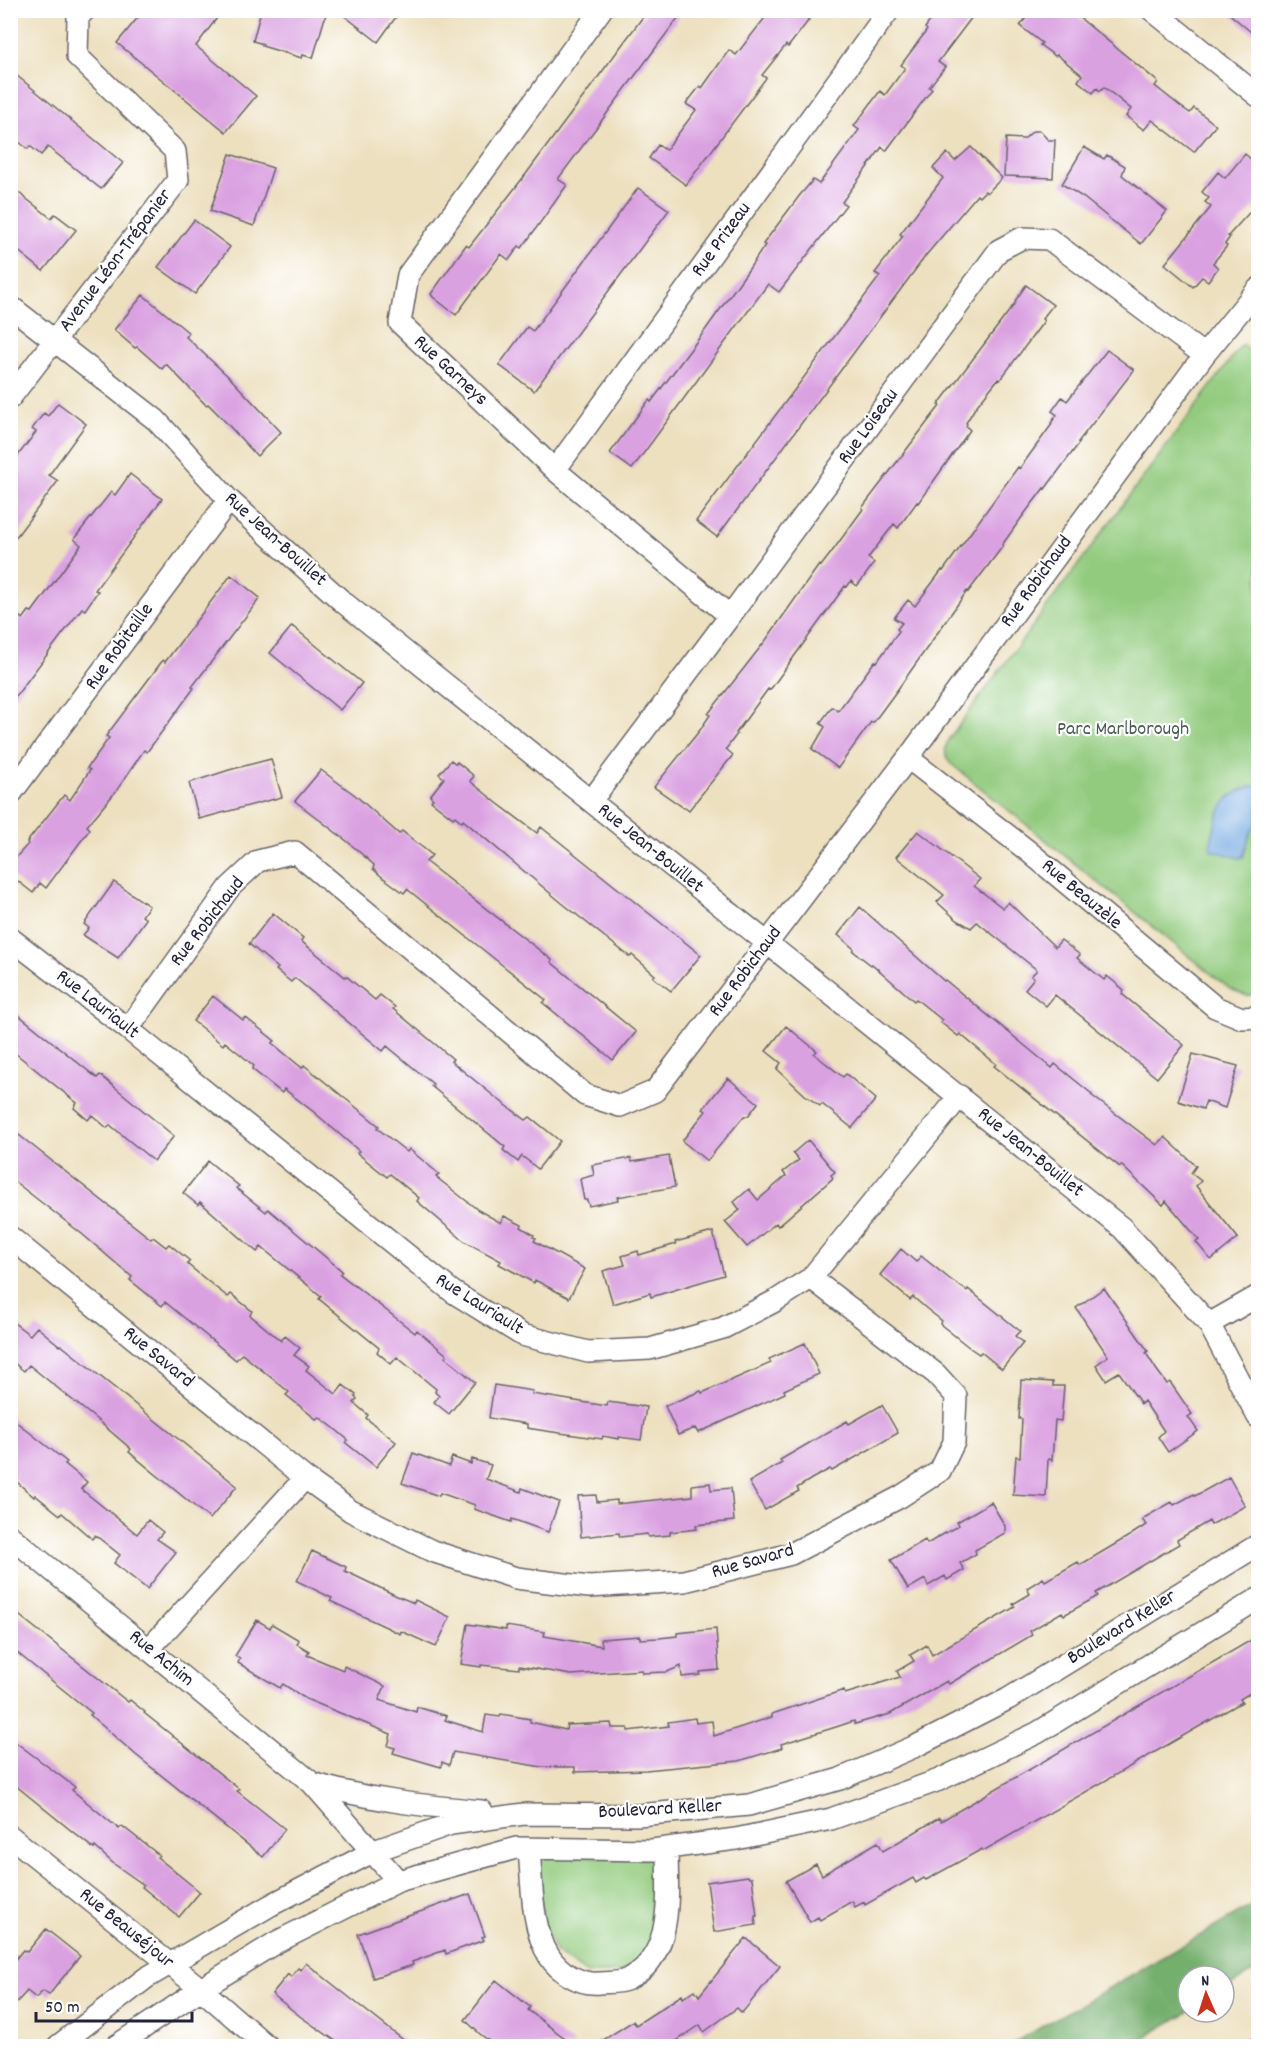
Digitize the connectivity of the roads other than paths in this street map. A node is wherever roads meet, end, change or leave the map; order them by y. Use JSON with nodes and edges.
{"nodes":[{"id":1,"x":85,"y":10,"type":"edge"},
{"id":2,"x":601,"y":10,"type":"edge"},
{"id":3,"x":889,"y":10,"type":"edge"},
{"id":4,"x":1152,"y":10,"type":"edge"},
{"id":5,"x":1258,"y":96,"type":"edge"},
{"id":6,"x":1258,"y":289,"type":"edge"},
{"id":7,"x":10,"y":306,"type":"edge"},
{"id":8,"x":54,"y":342,"type":"junction"},
{"id":9,"x":1204,"y":355,"type":"junction"},
{"id":10,"x":10,"y":398,"type":"edge"},
{"id":11,"x":555,"y":470,"type":"junction"},
{"id":12,"x":229,"y":500,"type":"junction"},
{"id":13,"x":730,"y":616,"type":"junction"},
{"id":14,"x":908,"y":758,"type":"junction"},
{"id":15,"x":10,"y":795,"type":"edge"},
{"id":16,"x":591,"y":801,"type":"junction"},
{"id":17,"x":10,"y":938,"type":"edge"},
{"id":18,"x":767,"y":944,"type":"junction"},
{"id":19,"x":1258,"y":1017,"type":"edge"},
{"id":20,"x":128,"y":1029,"type":"junction"},
{"id":21,"x":960,"y":1096,"type":"junction"},
{"id":22,"x":10,"y":1237,"type":"edge"},
{"id":23,"x":812,"y":1278,"type":"junction"},
{"id":24,"x":1258,"y":1296,"type":"edge"},
{"id":25,"x":1209,"y":1324,"type":"junction"},
{"id":26,"x":1258,"y":1417,"type":"edge"},
{"id":27,"x":305,"y":1478,"type":"junction"},
{"id":28,"x":10,"y":1536,"type":"edge"},
{"id":29,"x":1258,"y":1545,"type":"edge"},
{"id":30,"x":1258,"y":1599,"type":"edge"},
{"id":31,"x":148,"y":1649,"type":"junction"},
{"id":32,"x":312,"y":1783,"type":"junction"},
{"id":33,"x":521,"y":1815,"type":"junction"},
{"id":34,"x":10,"y":1836,"type":"edge"},
{"id":35,"x":529,"y":1848,"type":"junction"},
{"id":36,"x":668,"y":1848,"type":"junction"},
{"id":37,"x":374,"y":1851,"type":"junction"},
{"id":38,"x":398,"y":1881,"type":"junction"},
{"id":39,"x":169,"y":1964,"type":"junction"},
{"id":40,"x":201,"y":1989,"type":"junction"},
{"id":41,"x":58,"y":2046,"type":"edge"},
{"id":42,"x":116,"y":2046,"type":"edge"},
{"id":43,"x":267,"y":2046,"type":"edge"}],
"edges":[{"from":1,"to":8,"type":"street","name":"Avenue Léon-Trépanier"},
{"from":2,"to":11,"type":"street","name":"Rue Garneys"},
{"from":3,"to":11,"type":"street","name":"Rue Prizeau"},
{"from":4,"to":5,"type":"street"},
{"from":6,"to":9,"type":"street","name":"Rue Robichaud"},
{"from":7,"to":8,"type":"street","name":"Rue Jean-Bouillet"},
{"from":8,"to":10,"type":"street","name":"Avenue Léon-Trépanier"},
{"from":8,"to":12,"type":"street","name":"Rue Jean-Bouillet"},
{"from":9,"to":13,"type":"street","name":"Rue Loiseau"},
{"from":9,"to":14,"type":"street","name":"Rue Robichaud"},
{"from":11,"to":13,"type":"street","name":"Rue Garneys"},
{"from":12,"to":15,"type":"street","name":"Rue Robitaille"},
{"from":12,"to":16,"type":"street","name":"Rue Jean-Bouillet"},
{"from":13,"to":16,"type":"street","name":"Rue Loiseau"},
{"from":14,"to":18,"type":"street","name":"Rue Robichaud"},
{"from":14,"to":19,"type":"street","name":"Rue Beauzèle"},
{"from":16,"to":18,"type":"street","name":"Rue Jean-Bouillet"},
{"from":17,"to":20,"type":"street","name":"Rue Lauriault"},
{"from":18,"to":20,"type":"street","name":"Rue Robichaud"},
{"from":18,"to":21,"type":"street","name":"Rue Jean-Bouillet"},
{"from":20,"to":23,"type":"street","name":"Rue Lauriault"},
{"from":21,"to":23,"type":"street","name":"Rue Lauriault"},
{"from":21,"to":25,"type":"street","name":"Rue Jean-Bouillet"},
{"from":22,"to":27,"type":"street","name":"Rue Savard"},
{"from":23,"to":27,"type":"street","name":"Rue Savard"},
{"from":24,"to":25,"type":"street"},
{"from":25,"to":26,"type":"street","name":"Rue Jean-Bouillet"},
{"from":27,"to":31,"type":"street"},
{"from":28,"to":31,"type":"street","name":"Rue Achim"},
{"from":29,"to":33,"type":"street","name":"Boulevard Keller"},
{"from":30,"to":36,"type":"street","name":"Boulevard Keller"},
{"from":31,"to":32,"type":"street","name":"Rue Achim"},
{"from":32,"to":33,"type":"street","name":"Rue Achim"},
{"from":32,"to":37,"type":"street","name":"Rue Achim"},
{"from":33,"to":37,"type":"street","name":"Boulevard Keller"},
{"from":34,"to":39,"type":"street","name":"Rue Beauséjour"},
{"from":35,"to":36,"type":"street","name":"Boulevard Keller"},
{"from":35,"to":36,"type":"street"},
{"from":35,"to":38,"type":"street","name":"Boulevard Keller"},
{"from":37,"to":38,"type":"street","name":"Rue Achim"},
{"from":37,"to":39,"type":"street","name":"Boulevard Keller"},
{"from":38,"to":40,"type":"street","name":"Boulevard Keller"},
{"from":39,"to":40,"type":"street","name":"Rue Beauséjour"},
{"from":39,"to":41,"type":"street","name":"Boulevard Keller"},
{"from":40,"to":42,"type":"street","name":"Boulevard Keller"},
{"from":40,"to":43,"type":"street","name":"Rue Beauséjour"}]}
